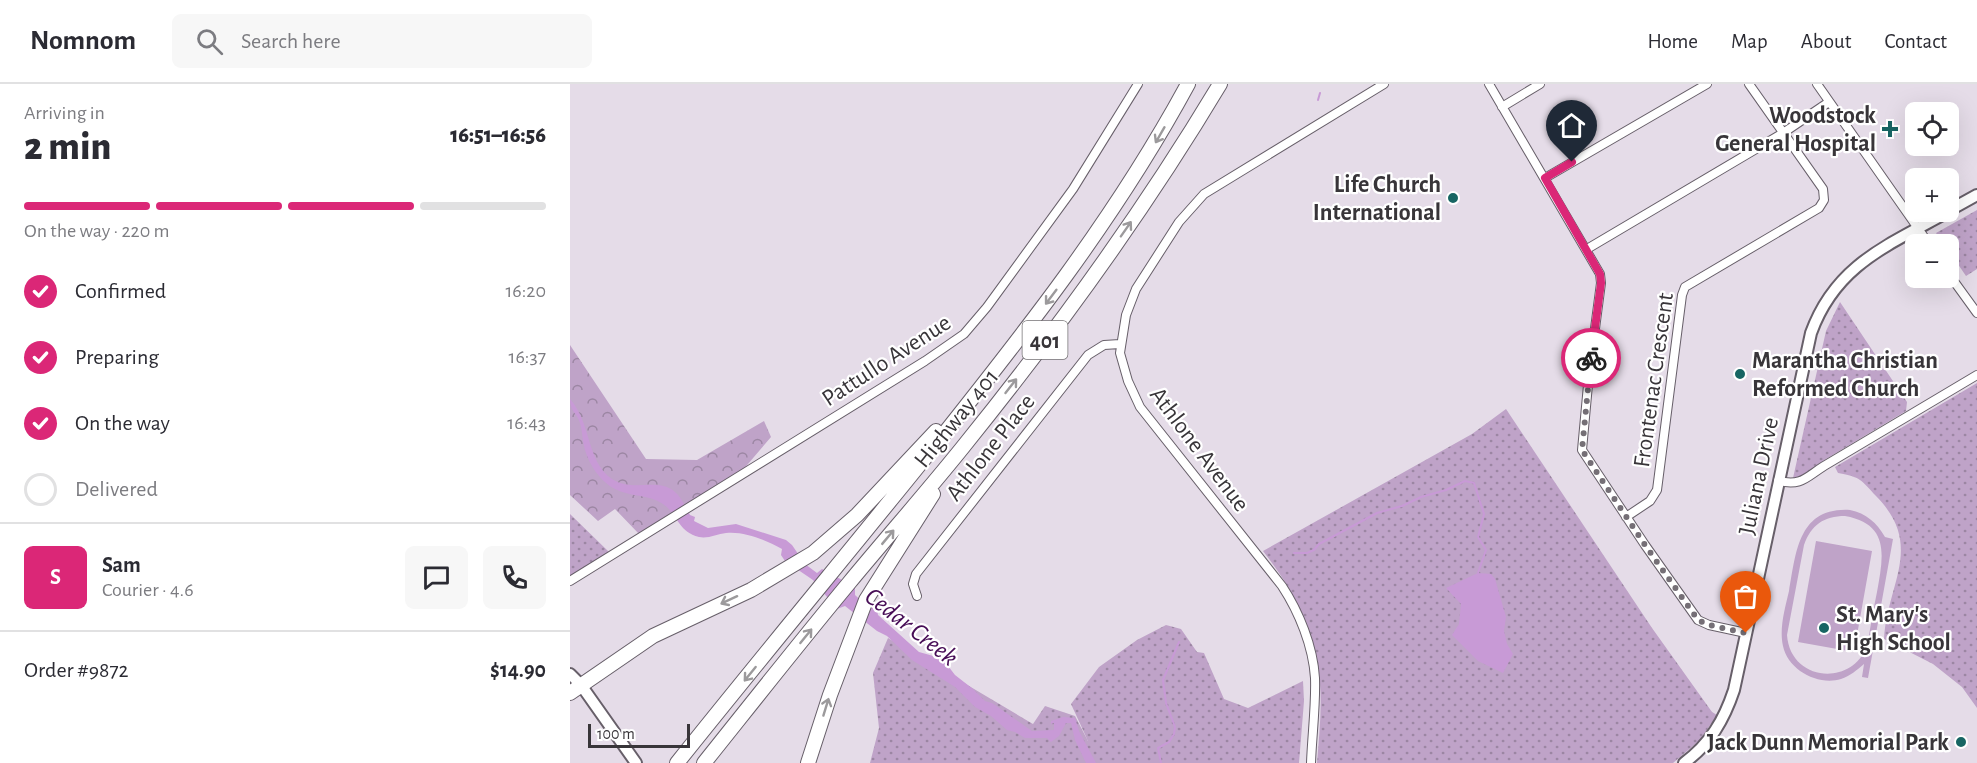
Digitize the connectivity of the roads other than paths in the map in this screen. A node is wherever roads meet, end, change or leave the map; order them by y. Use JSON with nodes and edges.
{"nodes":[{"id":1,"x":1138,"y":84,"type":"edge"},
{"id":2,"x":1188,"y":84,"type":"edge"},
{"id":3,"x":1220,"y":84,"type":"edge"},
{"id":4,"x":1384,"y":84,"type":"edge"},
{"id":5,"x":1489,"y":84,"type":"edge"},
{"id":6,"x":1540,"y":84,"type":"edge"},
{"id":7,"x":1707,"y":84,"type":"edge"},
{"id":8,"x":1749,"y":84,"type":"edge"},
{"id":9,"x":1817,"y":84,"type":"edge"},
{"id":10,"x":1829,"y":102,"type":"junction"},
{"id":11,"x":1502,"y":107,"type":"junction"},
{"id":12,"x":1783,"y":133,"type":"junction"},
{"id":13,"x":1545,"y":178,"type":"junction"},
{"id":14,"x":1977,"y":195,"type":"edge"},
{"id":15,"x":1959,"y":205,"type":"edge"},
{"id":16,"x":1930,"y":222,"type":"edge"},
{"id":17,"x":1918,"y":229,"type":"junction"},
{"id":18,"x":1922,"y":234,"type":"edge"},
{"id":19,"x":1587,"y":249,"type":"junction"},
{"id":20,"x":1959,"y":288,"type":"edge"},
{"id":21,"x":1977,"y":313,"type":"edge"},
{"id":22,"x":1120,"y":344,"type":"junction"},
{"id":23,"x":1007,"y":356,"type":"junction"},
{"id":24,"x":1977,"y":375,"type":"edge"},
{"id":25,"x":964,"y":447,"type":"junction"},
{"id":26,"x":1778,"y":481,"type":"junction"},
{"id":27,"x":1626,"y":517,"type":"junction"},
{"id":28,"x":570,"y":581,"type":"edge"},
{"id":29,"x":917,"y":596,"type":"dead end"},
{"id":30,"x":1746,"y":633,"type":"junction"},
{"id":31,"x":570,"y":674,"type":"edge"},
{"id":32,"x":576,"y":689,"type":"edge"},
{"id":33,"x":636,"y":763,"type":"edge"},
{"id":34,"x":677,"y":763,"type":"edge"},
{"id":35,"x":704,"y":763,"type":"edge"},
{"id":36,"x":808,"y":763,"type":"edge"},
{"id":37,"x":1311,"y":763,"type":"edge"},
{"id":38,"x":1684,"y":763,"type":"edge"}],
"edges":[{"from":1,"to":28,"type":"street","name":"Pattullo Avenue"},
{"from":2,"to":23,"type":"highway","name":"Highway 401","number":"401","one_way":true},
{"from":25,"to":3,"type":"highway","name":"Highway 401","number":"401","one_way":true},
{"from":4,"to":22,"type":"street","name":"Athlone Avenue"},
{"from":5,"to":11,"type":"street"},
{"from":6,"to":11,"type":"street"},
{"from":7,"to":13,"type":"street"},
{"from":8,"to":12,"type":"street","name":"Frontenac Crescent"},
{"from":9,"to":10,"type":"street"},
{"from":10,"to":12,"type":"street"},
{"from":10,"to":17,"type":"street"},
{"from":11,"to":13,"type":"street"},
{"from":12,"to":19,"type":"street"},
{"from":12,"to":27,"type":"street","name":"Frontenac Crescent"},
{"from":13,"to":19,"type":"street"},
{"from":14,"to":15,"type":"street","name":"Juliana Drive"},
{"from":16,"to":17,"type":"street","name":"Juliana Drive"},
{"from":17,"to":18,"type":"street"},
{"from":17,"to":26,"type":"street","name":"Juliana Drive"},
{"from":19,"to":27,"type":"street"},
{"from":20,"to":21,"type":"street"},
{"from":22,"to":29,"type":"street","name":"Athlone Place"},
{"from":22,"to":37,"type":"street","name":"Athlone Avenue"},
{"from":23,"to":32,"type":"highway","one_way":true},
{"from":23,"to":34,"type":"highway","name":"Highway 401","number":"401","one_way":true},
{"from":24,"to":26,"type":"street"},
{"from":35,"to":25,"type":"highway","name":"Highway 401","number":"401","one_way":true},
{"from":36,"to":25,"type":"highway","one_way":true},
{"from":26,"to":30,"type":"street","name":"Juliana Drive"},
{"from":27,"to":30,"type":"street"},
{"from":30,"to":38,"type":"street","name":"Juliana Drive"},
{"from":31,"to":32,"type":"street"},
{"from":32,"to":33,"type":"street"}]}
